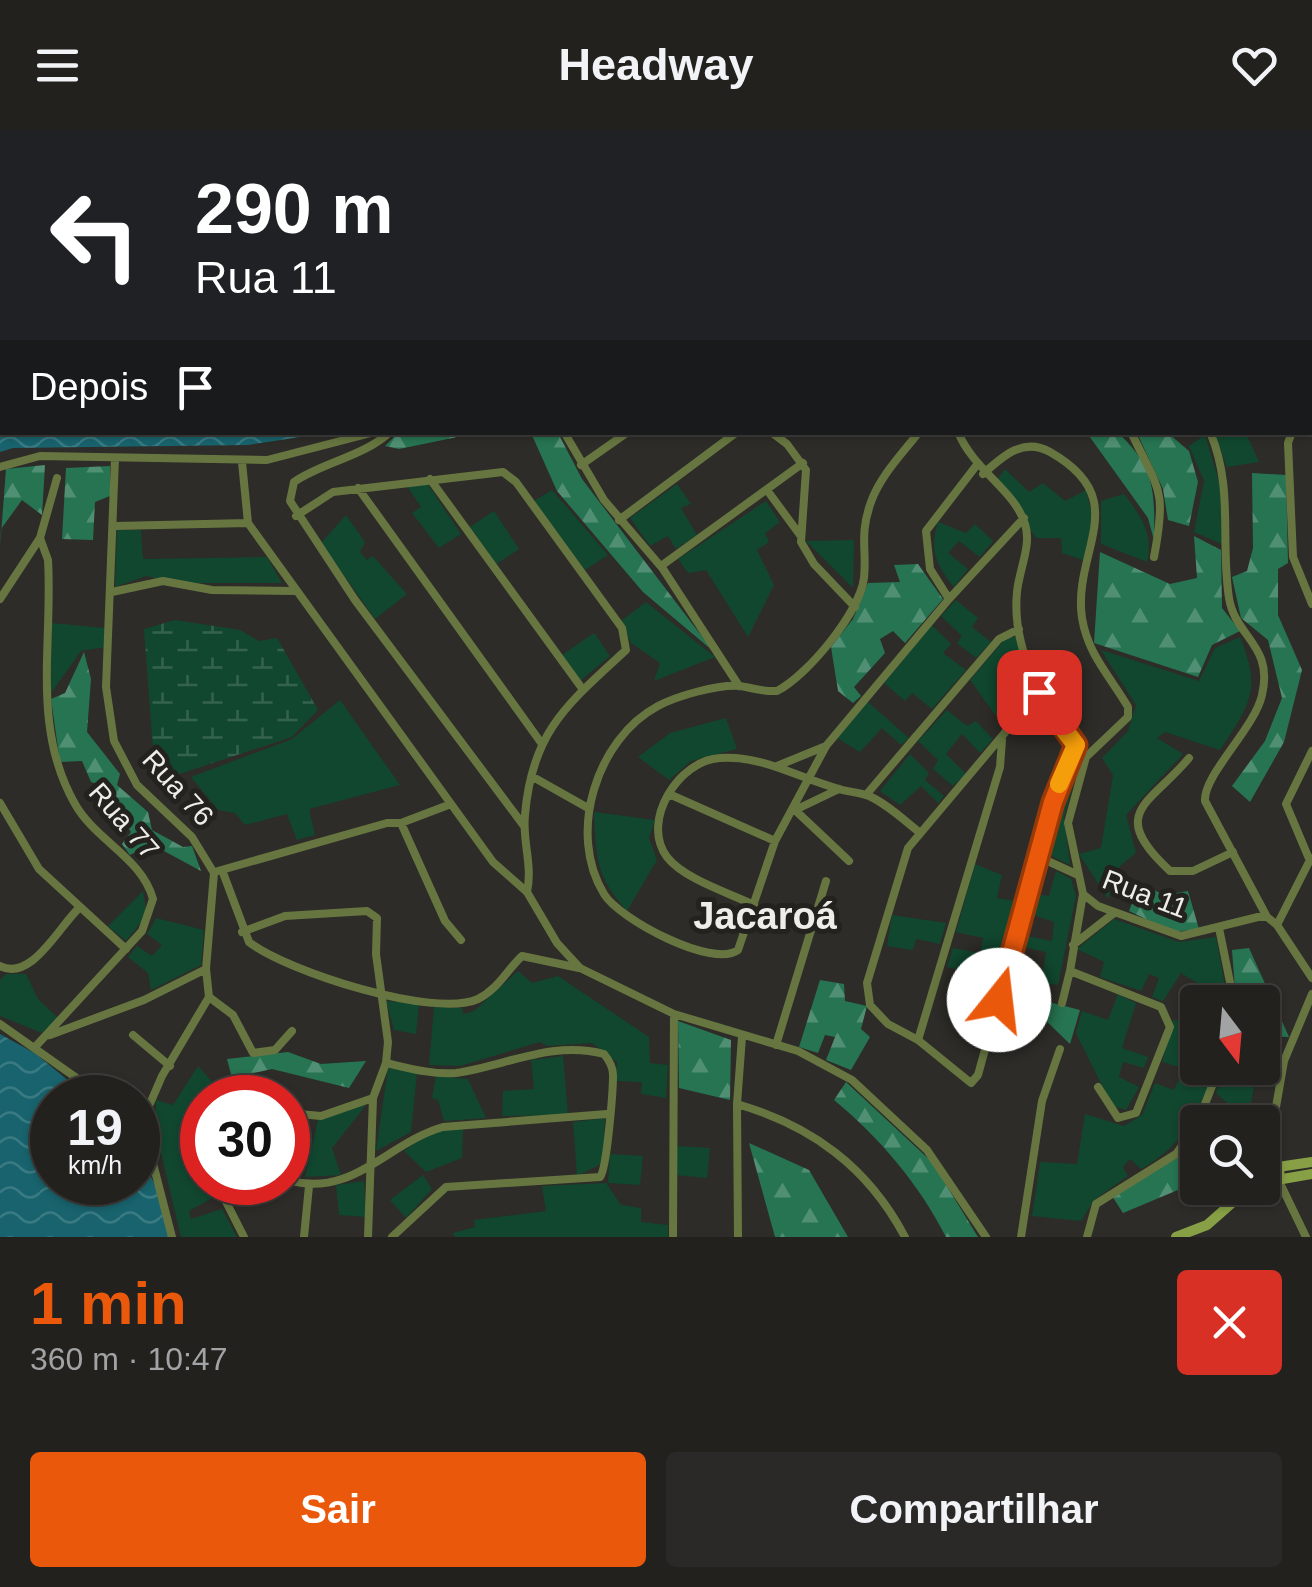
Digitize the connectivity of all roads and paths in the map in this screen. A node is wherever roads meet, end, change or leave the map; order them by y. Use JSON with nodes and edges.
{"nodes":[{"id":1,"x":365,"y":435,"type":"edge"},
{"id":2,"x":384,"y":435,"type":"edge"},
{"id":3,"x":566,"y":435,"type":"edge"},
{"id":4,"x":624,"y":435,"type":"edge"},
{"id":5,"x":733,"y":435,"type":"edge"},
{"id":6,"x":773,"y":435,"type":"edge"},
{"id":7,"x":917,"y":435,"type":"edge"},
{"id":8,"x":960,"y":435,"type":"edge"},
{"id":9,"x":1132,"y":435,"type":"edge"},
{"id":10,"x":1211,"y":435,"type":"edge"},
{"id":11,"x":1291,"y":435,"type":"edge"},
{"id":12,"x":115,"y":458,"type":"junction"},
{"id":13,"x":242,"y":462,"type":"junction"},
{"id":14,"x":802,"y":463,"type":"junction"},
{"id":15,"x":582,"y":465,"type":"junction"},
{"id":16,"x":976,"y":466,"type":"junction"},
{"id":17,"x":0,"y":467,"type":"edge"},
{"id":18,"x":983,"y":474,"type":"junction"},
{"id":19,"x":56,"y":478,"type":"dead end"},
{"id":20,"x":430,"y":479,"type":"junction"},
{"id":21,"x":358,"y":488,"type":"junction"},
{"id":22,"x":767,"y":490,"type":"junction"},
{"id":23,"x":296,"y":516,"type":"junction"},
{"id":24,"x":1024,"y":518,"type":"junction"},
{"id":25,"x":619,"y":520,"type":"junction"},
{"id":26,"x":248,"y":523,"type":"junction"},
{"id":27,"x":115,"y":526,"type":"junction"},
{"id":28,"x":801,"y":537,"type":"junction"},
{"id":29,"x":40,"y":538,"type":"junction"},
{"id":30,"x":1154,"y":557,"type":"dead end"},
{"id":31,"x":660,"y":566,"type":"junction"},
{"id":32,"x":1312,"y":573,"type":"edge"},
{"id":33,"x":1298,"y":575,"type":"junction"},
{"id":34,"x":296,"y":591,"type":"junction"},
{"id":35,"x":112,"y":592,"type":"junction"},
{"id":36,"x":0,"y":599,"type":"edge"},
{"id":37,"x":948,"y":599,"type":"junction"},
{"id":38,"x":1312,"y":604,"type":"edge"},
{"id":39,"x":855,"y":606,"type":"junction"},
{"id":40,"x":1019,"y":629,"type":"junction"},
{"id":41,"x":738,"y":686,"type":"junction"},
{"id":42,"x":581,"y":687,"type":"junction"},
{"id":43,"x":1039,"y":692,"type":"junction"},
{"id":44,"x":1055,"y":717,"type":"junction"},
{"id":45,"x":1019,"y":719,"type":"junction"},
{"id":46,"x":1002,"y":740,"type":"junction"},
{"id":47,"x":542,"y":744,"type":"junction"},
{"id":48,"x":1076,"y":745,"type":"junction"},
{"id":49,"x":826,"y":746,"type":"junction"},
{"id":50,"x":1312,"y":751,"type":"edge"},
{"id":51,"x":1086,"y":757,"type":"junction"},
{"id":52,"x":1189,"y":758,"type":"dead end"},
{"id":53,"x":777,"y":766,"type":"junction"},
{"id":54,"x":533,"y":777,"type":"junction"},
{"id":55,"x":810,"y":780,"type":"junction"},
{"id":56,"x":838,"y":789,"type":"junction"},
{"id":57,"x":669,"y":794,"type":"junction"},
{"id":58,"x":866,"y":795,"type":"junction"},
{"id":59,"x":0,"y":803,"type":"edge"},
{"id":60,"x":451,"y":804,"type":"junction"},
{"id":61,"x":588,"y":808,"type":"junction"},
{"id":62,"x":793,"y":811,"type":"junction"},
{"id":63,"x":401,"y":823,"type":"junction"},
{"id":64,"x":524,"y":826,"type":"junction"},
{"id":65,"x":919,"y":832,"type":"junction"},
{"id":66,"x":775,"y":841,"type":"junction"},
{"id":67,"x":1309,"y":843,"type":"edge"},
{"id":68,"x":1233,"y":852,"type":"junction"},
{"id":69,"x":1039,"y":857,"type":"junction"},
{"id":70,"x":1311,"y":859,"type":"edge"},
{"id":71,"x":849,"y":861,"type":"dead end"},
{"id":72,"x":218,"y":871,"type":"junction"},
{"id":73,"x":1076,"y":874,"type":"junction"},
{"id":74,"x":826,"y":881,"type":"dead end"},
{"id":75,"x":528,"y":892,"type":"junction"},
{"id":76,"x":1083,"y":894,"type":"junction"},
{"id":77,"x":754,"y":906,"type":"junction"},
{"id":78,"x":79,"y":908,"type":"junction"},
{"id":79,"x":1114,"y":913,"type":"junction"},
{"id":80,"x":1267,"y":917,"type":"junction"},
{"id":81,"x":1277,"y":925,"type":"junction"},
{"id":82,"x":1220,"y":928,"type":"junction"},
{"id":83,"x":242,"y":932,"type":"junction"},
{"id":84,"x":461,"y":940,"type":"dead end"},
{"id":85,"x":1073,"y":945,"type":"junction"},
{"id":86,"x":126,"y":949,"type":"junction"},
{"id":87,"x":0,"y":966,"type":"edge"},
{"id":88,"x":580,"y":968,"type":"junction"},
{"id":89,"x":206,"y":969,"type":"junction"},
{"id":90,"x":1070,"y":971,"type":"junction"},
{"id":91,"x":1312,"y":978,"type":"edge"},
{"id":92,"x":1231,"y":985,"type":"edge"},
{"id":93,"x":1312,"y":994,"type":"edge"},
{"id":94,"x":380,"y":995,"type":"junction"},
{"id":95,"x":208,"y":997,"type":"junction"},
{"id":96,"x":1062,"y":1003,"type":"dead end"},
{"id":97,"x":674,"y":1014,"type":"junction"},
{"id":98,"x":0,"y":1024,"type":"edge"},
{"id":99,"x":292,"y":1031,"type":"dead end"},
{"id":100,"x":50,"y":1035,"type":"junction"},
{"id":101,"x":133,"y":1035,"type":"dead end"},
{"id":102,"x":742,"y":1037,"type":"junction"},
{"id":103,"x":918,"y":1040,"type":"junction"},
{"id":104,"x":776,"y":1045,"type":"junction"},
{"id":105,"x":36,"y":1046,"type":"junction"},
{"id":106,"x":1060,"y":1049,"type":"dead end"},
{"id":107,"x":386,"y":1063,"type":"junction"},
{"id":108,"x":170,"y":1066,"type":"junction"},
{"id":109,"x":74,"y":1075,"type":"edge"},
{"id":110,"x":160,"y":1085,"type":"edge"},
{"id":111,"x":1098,"y":1087,"type":"dead end"},
{"id":112,"x":372,"y":1098,"type":"junction"},
{"id":113,"x":737,"y":1104,"type":"junction"},
{"id":114,"x":1276,"y":1105,"type":"edge"},
{"id":115,"x":607,"y":1114,"type":"junction"},
{"id":116,"x":310,"y":1115,"type":"edge"},
{"id":117,"x":1180,"y":1148,"type":"edge"},
{"id":118,"x":1312,"y":1162,"type":"edge"},
{"id":119,"x":370,"y":1170,"type":"junction"},
{"id":120,"x":1280,"y":1172,"type":"edge"},
{"id":121,"x":1312,"y":1174,"type":"edge"},
{"id":122,"x":1280,"y":1175,"type":"edge"},
{"id":123,"x":310,"y":1186,"type":"edge"},
{"id":124,"x":160,"y":1188,"type":"edge"},
{"id":125,"x":1280,"y":1191,"type":"edge"},
{"id":126,"x":228,"y":1205,"type":"edge"},
{"id":127,"x":308,"y":1205,"type":"edge"},
{"id":128,"x":1230,"y":1205,"type":"edge"},
{"id":129,"x":1196,"y":1234,"type":"edge"},
{"id":130,"x":172,"y":1237,"type":"edge"},
{"id":131,"x":244,"y":1237,"type":"edge"},
{"id":132,"x":304,"y":1237,"type":"edge"},
{"id":133,"x":368,"y":1237,"type":"edge"},
{"id":134,"x":392,"y":1237,"type":"edge"},
{"id":135,"x":673,"y":1237,"type":"edge"},
{"id":136,"x":738,"y":1237,"type":"edge"},
{"id":137,"x":905,"y":1237,"type":"edge"},
{"id":138,"x":986,"y":1237,"type":"edge"},
{"id":139,"x":1022,"y":1237,"type":"edge"},
{"id":140,"x":1087,"y":1237,"type":"edge"},
{"id":141,"x":1176,"y":1237,"type":"edge"},
{"id":142,"x":1306,"y":1237,"type":"edge"}],
"edges":[{"from":1,"to":13,"type":"street"},
{"from":2,"to":23,"type":"street"},
{"from":3,"to":15,"type":"street"},
{"from":4,"to":15,"type":"street"},
{"from":5,"to":25,"type":"street"},
{"from":6,"to":14,"type":"street"},
{"from":7,"to":39,"type":"street"},
{"from":8,"to":16,"type":"street"},
{"from":9,"to":30,"type":"street"},
{"from":10,"to":68,"type":"street"},
{"from":11,"to":33,"type":"street"},
{"from":12,"to":13,"type":"street"},
{"from":12,"to":17,"type":"street"},
{"from":12,"to":27,"type":"street","name":"Rua 76"},
{"from":13,"to":26,"type":"street"},
{"from":14,"to":22,"type":"street"},
{"from":14,"to":28,"type":"street"},
{"from":15,"to":25,"type":"street"},
{"from":16,"to":18,"type":"street"},
{"from":16,"to":37,"type":"street"},
{"from":18,"to":24,"type":"street"},
{"from":18,"to":51,"type":"street"},
{"from":19,"to":29,"type":"street"},
{"from":20,"to":21,"type":"street"},
{"from":20,"to":42,"type":"street"},
{"from":20,"to":42,"type":"street"},
{"from":21,"to":23,"type":"street"},
{"from":21,"to":47,"type":"street"},
{"from":22,"to":28,"type":"street"},
{"from":22,"to":31,"type":"street"},
{"from":23,"to":64,"type":"street"},
{"from":24,"to":37,"type":"street"},
{"from":24,"to":40,"type":"street"},
{"from":25,"to":31,"type":"street"},
{"from":26,"to":27,"type":"street"},
{"from":26,"to":34,"type":"street"},
{"from":27,"to":35,"type":"street","name":"Rua 76"},
{"from":28,"to":39,"type":"street"},
{"from":29,"to":36,"type":"street"},
{"from":29,"to":86,"type":"street","name":"Rua 77"},
{"from":31,"to":41,"type":"street"},
{"from":32,"to":33,"type":"street"},
{"from":33,"to":38,"type":"street"},
{"from":34,"to":35,"type":"street"},
{"from":34,"to":60,"type":"street"},
{"from":35,"to":72,"type":"street","name":"Rua 76"},
{"from":37,"to":49,"type":"street"},
{"from":39,"to":41,"type":"street"},
{"from":40,"to":43,"type":"street"},
{"from":40,"to":58,"type":"street"},
{"from":41,"to":61,"type":"street"},
{"from":42,"to":47,"type":"street"},
{"from":43,"to":44,"type":"street"},
{"from":43,"to":45,"type":"street"},
{"from":44,"to":45,"type":"street"},
{"from":44,"to":48,"type":"street"},
{"from":45,"to":46,"type":"street"},
{"from":46,"to":65,"type":"street"},
{"from":46,"to":103,"type":"street"},
{"from":47,"to":54,"type":"street"},
{"from":48,"to":51,"type":"street"},
{"from":48,"to":69,"type":"street"},
{"from":49,"to":53,"type":"street"},
{"from":49,"to":55,"type":"street"},
{"from":50,"to":67,"type":"street"},
{"from":51,"to":73,"type":"street","name":"Rua 11"},
{"from":52,"to":68,"type":"street"},
{"from":53,"to":55,"type":"street"},
{"from":53,"to":57,"type":"street"},
{"from":54,"to":61,"type":"street"},
{"from":54,"to":64,"type":"street"},
{"from":55,"to":56,"type":"street"},
{"from":55,"to":62,"type":"street"},
{"from":56,"to":58,"type":"street"},
{"from":56,"to":62,"type":"street"},
{"from":57,"to":66,"type":"street"},
{"from":57,"to":77,"type":"street"},
{"from":58,"to":65,"type":"street"},
{"from":59,"to":78,"type":"street"},
{"from":60,"to":63,"type":"street"},
{"from":60,"to":75,"type":"street"},
{"from":61,"to":77,"type":"street"},
{"from":62,"to":66,"type":"street"},
{"from":62,"to":71,"type":"street"},
{"from":63,"to":72,"type":"street"},
{"from":63,"to":84,"type":"street"},
{"from":64,"to":75,"type":"street"},
{"from":65,"to":103,"type":"street"},
{"from":66,"to":77,"type":"street"},
{"from":67,"to":70,"type":"street"},
{"from":68,"to":80,"type":"street"},
{"from":69,"to":73,"type":"street"},
{"from":69,"to":103,"type":"street"},
{"from":70,"to":81,"type":"street"},
{"from":72,"to":83,"type":"street","name":"Rua 76"},
{"from":72,"to":89,"type":"street"},
{"from":73,"to":76,"type":"street","name":"Rua 11"},
{"from":74,"to":104,"type":"street"},
{"from":75,"to":88,"type":"street"},
{"from":76,"to":79,"type":"street","name":"Rua 11"},
{"from":76,"to":85,"type":"street"},
{"from":78,"to":86,"type":"street"},
{"from":78,"to":87,"type":"street"},
{"from":79,"to":82,"type":"street","name":"Rua 11"},
{"from":79,"to":85,"type":"street"},
{"from":80,"to":81,"type":"street"},
{"from":80,"to":82,"type":"street","name":"Rua 11"},
{"from":81,"to":91,"type":"street"},
{"from":82,"to":92,"type":"street"},
{"from":83,"to":94,"type":"street"},
{"from":83,"to":94,"type":"street"},
{"from":85,"to":90,"type":"street"},
{"from":86,"to":100,"type":"street","name":"Rua 77"},
{"from":88,"to":94,"type":"street"},
{"from":88,"to":97,"type":"street"},
{"from":89,"to":95,"type":"street"},
{"from":89,"to":100,"type":"street"},
{"from":90,"to":96,"type":"street"},
{"from":90,"to":111,"type":"street"},
{"from":93,"to":114,"type":"street"},
{"from":94,"to":107,"type":"street"},
{"from":95,"to":99,"type":"street"},
{"from":95,"to":108,"type":"street"},
{"from":97,"to":102,"type":"street"},
{"from":97,"to":135,"type":"street"},
{"from":98,"to":105,"type":"street"},
{"from":100,"to":105,"type":"street","name":"Rua 77"},
{"from":101,"to":108,"type":"street"},
{"from":102,"to":104,"type":"street"},
{"from":102,"to":113,"type":"street"},
{"from":104,"to":138,"type":"street"},
{"from":105,"to":109,"type":"street"},
{"from":106,"to":139,"type":"street"},
{"from":107,"to":112,"type":"street"},
{"from":107,"to":115,"type":"street"},
{"from":108,"to":110,"type":"street"},
{"from":112,"to":116,"type":"street"},
{"from":112,"to":119,"type":"street"},
{"from":113,"to":136,"type":"street"},
{"from":113,"to":137,"type":"street"},
{"from":115,"to":119,"type":"street"},
{"from":115,"to":134,"type":"street"},
{"from":117,"to":140,"type":"street"},
{"from":118,"to":120,"type":"main road"},
{"from":119,"to":123,"type":"street"},
{"from":119,"to":133,"type":"street"},
{"from":121,"to":122,"type":"main road"},
{"from":124,"to":130,"type":"street"},
{"from":125,"to":142,"type":"street"},
{"from":126,"to":131,"type":"street"},
{"from":127,"to":132,"type":"street"},
{"from":128,"to":129,"type":"main road"},
{"from":129,"to":141,"type":"main road"}]}
